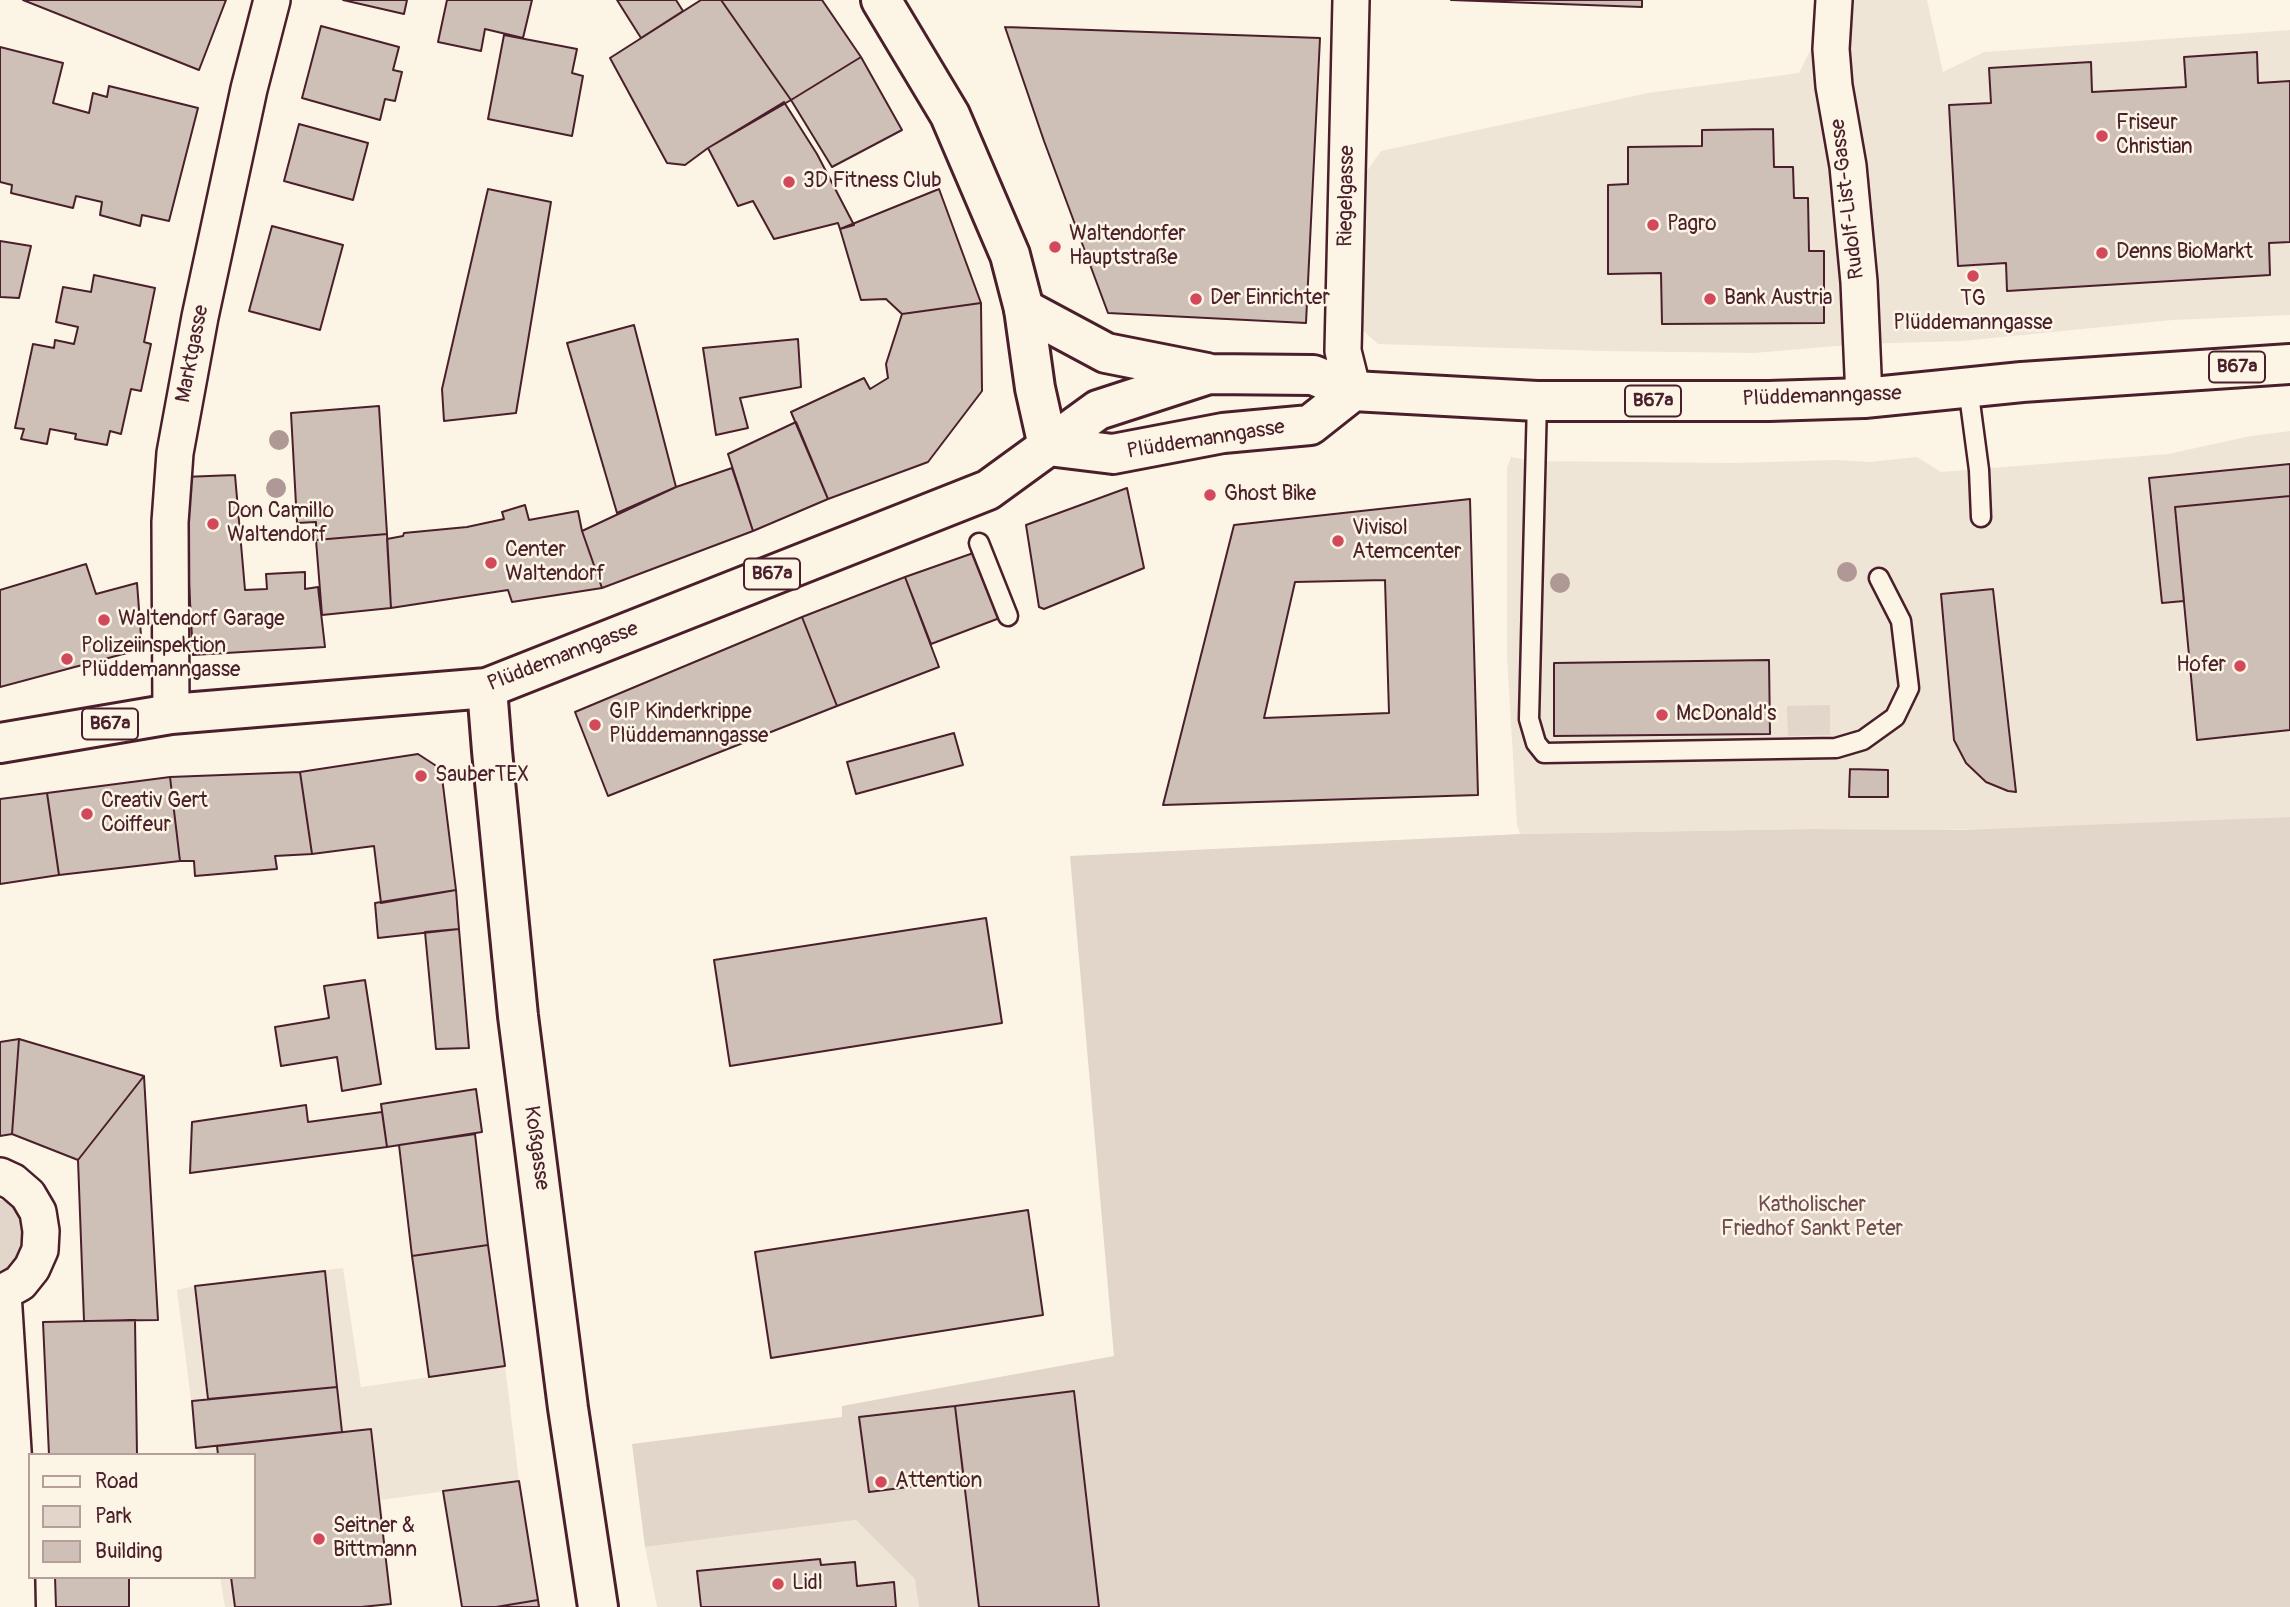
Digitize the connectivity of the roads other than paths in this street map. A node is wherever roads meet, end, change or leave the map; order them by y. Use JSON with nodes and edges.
{"nodes":[{"id":1,"x":272,"y":0,"type":"edge"},
{"id":2,"x":881,"y":0,"type":"edge"},
{"id":3,"x":1351,"y":0,"type":"edge"},
{"id":4,"x":1834,"y":0,"type":"edge"},
{"id":5,"x":1024,"y":309,"type":"junction"},
{"id":6,"x":2290,"y":364,"type":"edge"},
{"id":7,"x":1209,"y":374,"type":"junction"},
{"id":8,"x":1968,"y":387,"type":"junction"},
{"id":9,"x":1353,"y":391,"type":"junction"},
{"id":10,"x":1864,"y":398,"type":"junction"},
{"id":11,"x":1537,"y":401,"type":"junction"},
{"id":12,"x":1048,"y":446,"type":"junction"},
{"id":13,"x":1981,"y":517,"type":"dead end"},
{"id":14,"x":979,"y":543,"type":"dead end"},
{"id":15,"x":1878,"y":578,"type":"dead end"},
{"id":16,"x":1008,"y":617,"type":"dead end"},
{"id":17,"x":487,"y":688,"type":"junction"},
{"id":18,"x":171,"y":714,"type":"junction"},
{"id":19,"x":0,"y":743,"type":"edge"},
{"id":20,"x":0,"y":1176,"type":"edge"},
{"id":21,"x":1,"y":1293,"type":"edge"},
{"id":22,"x":17,"y":1607,"type":"edge"},
{"id":23,"x":598,"y":1607,"type":"edge"}],
"edges":[{"from":1,"to":18,"type":"street","name":"Marktgasse"},
{"from":2,"to":5,"type":"main road"},
{"from":3,"to":9,"type":"street","name":"Riegelgasse"},
{"from":4,"to":10,"type":"street","name":"Rudolf-List-Gasse"},
{"from":5,"to":7,"type":"main road"},
{"from":5,"to":12,"type":"main road"},
{"from":6,"to":8,"type":"main road","name":"Plüddemanngasse","number":"B67a"},
{"from":7,"to":9,"type":"main road","name":"Plüddemanngasse","number":"B67a"},
{"from":7,"to":12,"type":"main road","name":"Plüddemanngasse","number":"B67a"},
{"from":8,"to":10,"type":"main road","name":"Plüddemanngasse","number":"B67a"},
{"from":8,"to":13,"type":"lane"},
{"from":9,"to":11,"type":"main road","name":"Plüddemanngasse","number":"B67a"},
{"from":9,"to":12,"type":"main road","name":"Plüddemanngasse"},
{"from":10,"to":11,"type":"main road","name":"Plüddemanngasse","number":"B67a"},
{"from":11,"to":15,"type":"lane"},
{"from":12,"to":17,"type":"main road","name":"Plüddemanngasse","number":"B67a"},
{"from":14,"to":16,"type":"lane"},
{"from":17,"to":18,"type":"main road","name":"Plüddemanngasse","number":"B67a"},
{"from":17,"to":23,"type":"main road","name":"Koßgasse"},
{"from":18,"to":19,"type":"main road","name":"Plüddemanngasse","number":"B67a"},
{"from":20,"to":21,"type":"street"},
{"from":21,"to":22,"type":"street"}]}
